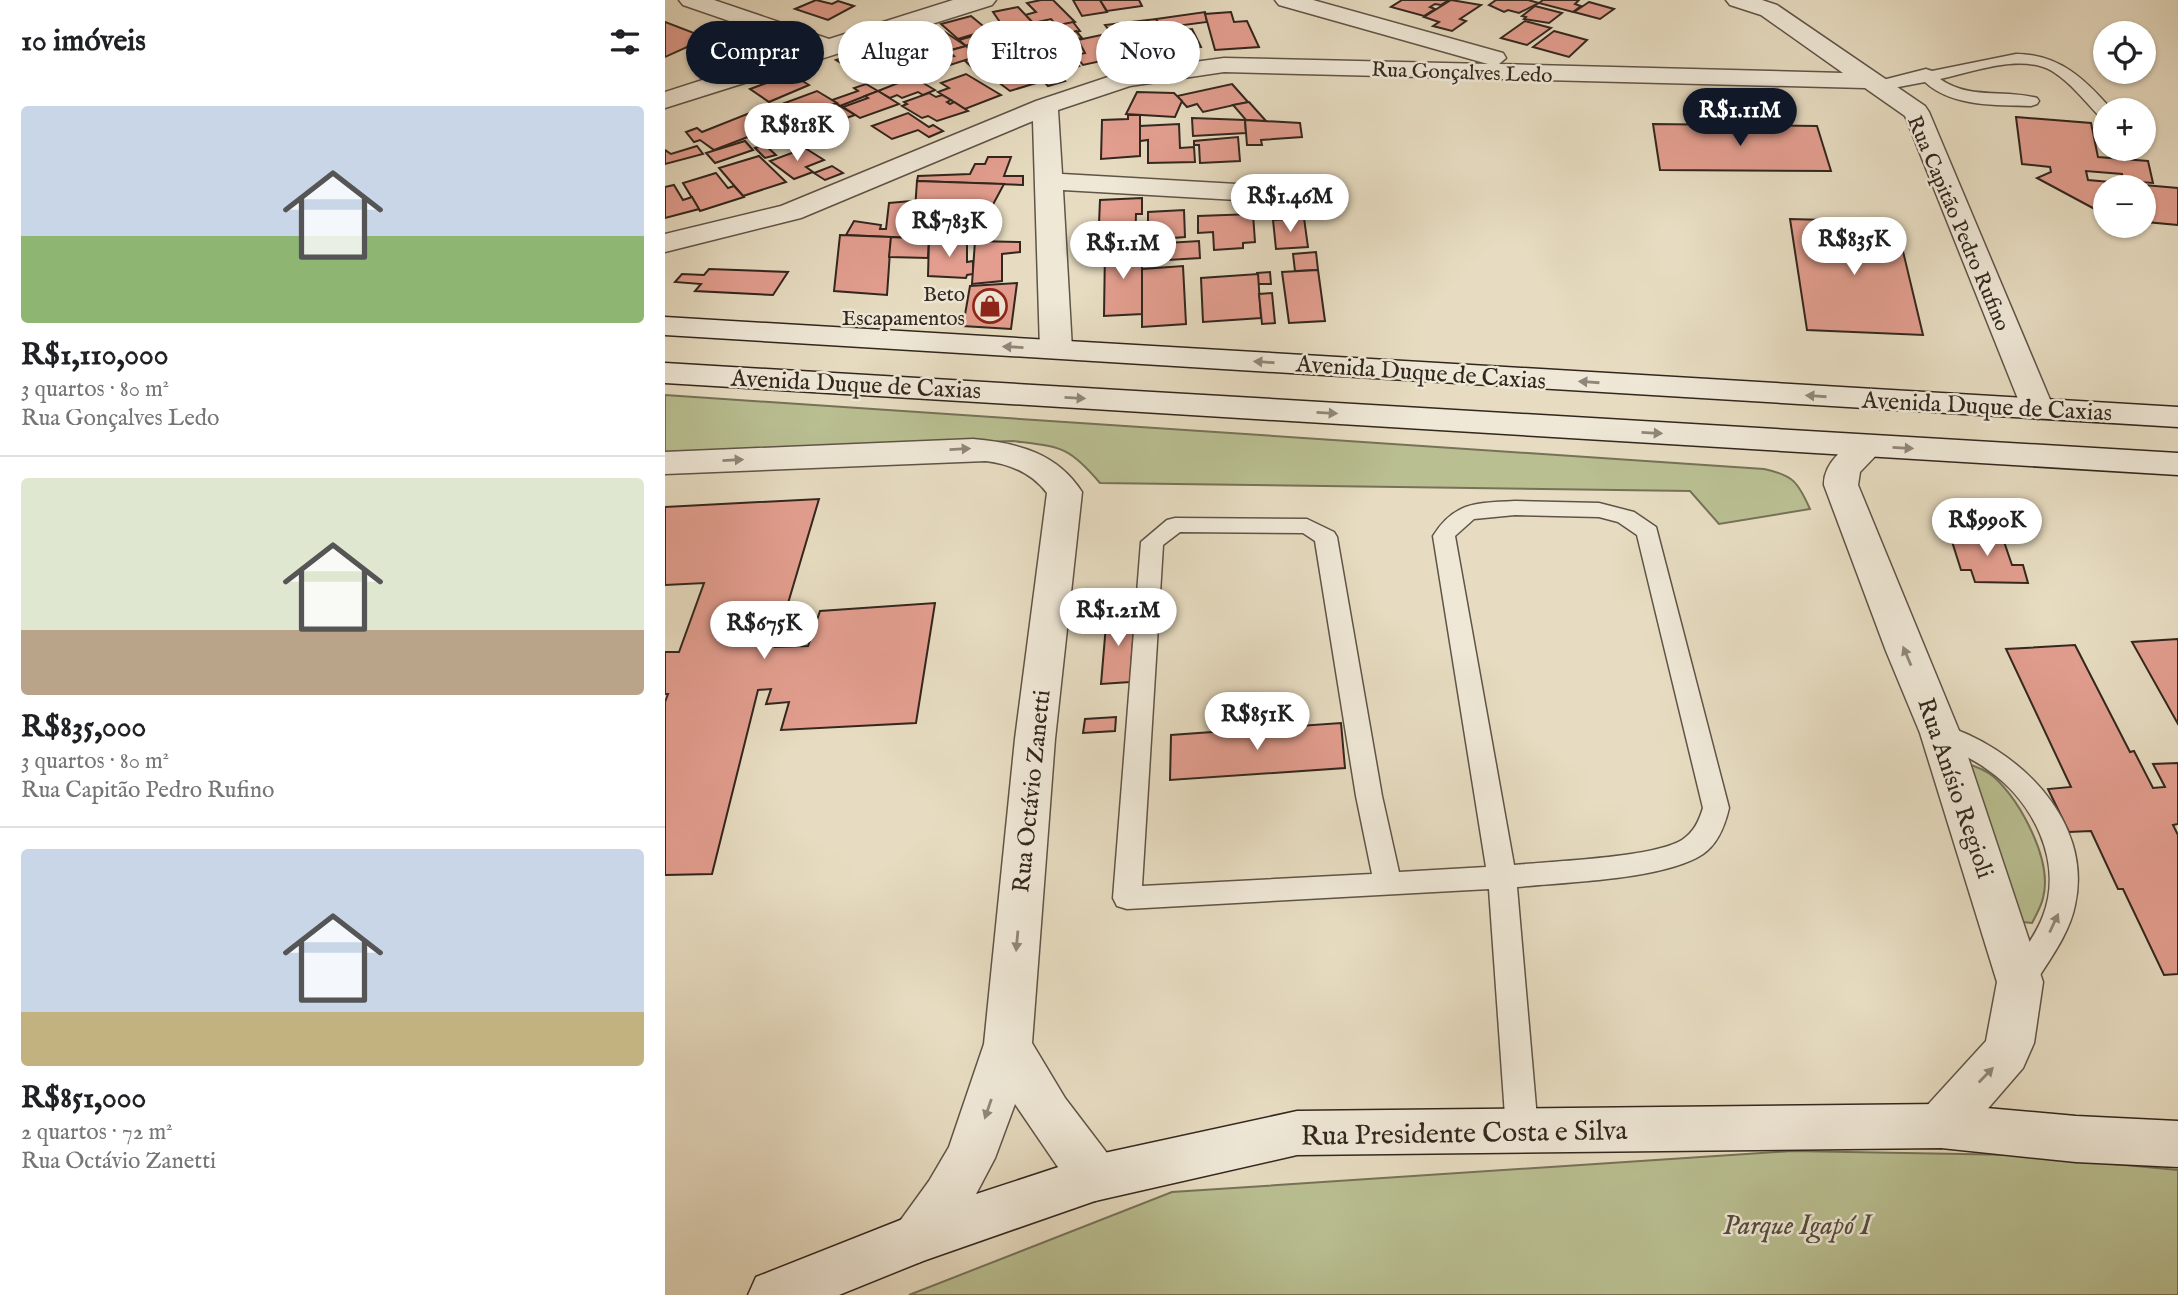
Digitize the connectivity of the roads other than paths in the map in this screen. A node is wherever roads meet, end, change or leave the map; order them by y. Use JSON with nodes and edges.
{"nodes":[{"id":1,"x":691,"y":0,"type":"edge"},
{"id":2,"x":984,"y":0,"type":"edge"},
{"id":3,"x":1287,"y":0,"type":"edge"},
{"id":4,"x":1738,"y":0,"type":"edge"},
{"id":5,"x":1397,"y":31,"type":"junction"},
{"id":6,"x":828,"y":47,"type":"junction"},
{"id":7,"x":1388,"y":70,"type":"junction"},
{"id":8,"x":1926,"y":74,"type":"junction"},
{"id":9,"x":1553,"y":75,"type":"junction"},
{"id":10,"x":1873,"y":83,"type":"junction"},
{"id":11,"x":665,"y":100,"type":"edge"},
{"id":12,"x":2093,"y":100,"type":"edge"},
{"id":13,"x":2031,"y":102,"type":"dead end"},
{"id":14,"x":1045,"y":106,"type":"junction"},
{"id":15,"x":1048,"y":181,"type":"junction"},
{"id":16,"x":1308,"y":196,"type":"dead end"},
{"id":17,"x":665,"y":243,"type":"edge"},
{"id":18,"x":665,"y":326,"type":"edge"},
{"id":19,"x":1056,"y":349,"type":"junction"},
{"id":20,"x":665,"y":373,"type":"edge"},
{"id":21,"x":2038,"y":409,"type":"junction"},
{"id":22,"x":2178,"y":417,"type":"edge"},
{"id":23,"x":1868,"y":446,"type":"junction"},
{"id":24,"x":665,"y":463,"type":"edge"},
{"id":25,"x":2178,"y":464,"type":"edge"},
{"id":26,"x":1940,"y":733,"type":"junction"},
{"id":27,"x":1502,"y":877,"type":"junction"},
{"id":28,"x":1388,"y":884,"type":"junction"},
{"id":29,"x":2020,"y":982,"type":"junction"},
{"id":30,"x":1008,"y":1044,"type":"junction"},
{"id":31,"x":1941,"y":1126,"type":"junction"},
{"id":32,"x":1522,"y":1130,"type":"junction"},
{"id":33,"x":2178,"y":1144,"type":"edge"},
{"id":34,"x":1095,"y":1178,"type":"junction"},
{"id":35,"x":918,"y":1238,"type":"junction"},
{"id":36,"x":775,"y":1295,"type":"edge"}],
"edges":[{"from":1,"to":6,"type":"street"},
{"from":2,"to":6,"type":"street"},
{"from":3,"to":5,"type":"street"},
{"from":4,"to":10,"type":"street","name":"Rua Capitão Pedro Rufino"},
{"from":5,"to":7,"type":"street"},
{"from":5,"to":9,"type":"street"},
{"from":6,"to":11,"type":"street"},
{"from":7,"to":9,"type":"street","name":"Rua Gonçalves Ledo"},
{"from":7,"to":14,"type":"street","name":"Rua Gonçalves Ledo"},
{"from":8,"to":10,"type":"lane"},
{"from":8,"to":12,"type":"lane"},
{"from":8,"to":13,"type":"lane"},
{"from":9,"to":10,"type":"street","name":"Rua Gonçalves Ledo"},
{"from":10,"to":21,"type":"street","name":"Rua Capitão Pedro Rufino"},
{"from":14,"to":15,"type":"street"},
{"from":14,"to":17,"type":"street","name":"Rua Gonçalves Ledo"},
{"from":15,"to":16,"type":"street"},
{"from":15,"to":19,"type":"street"},
{"from":19,"to":18,"type":"street","name":"Avenida Duque de Caxias","one_way":true},
{"from":21,"to":19,"type":"street","name":"Avenida Duque de Caxias","one_way":true},
{"from":20,"to":23,"type":"street","name":"Avenida Duque de Caxias","one_way":true},
{"from":21,"to":22,"type":"street","name":"Avenida Duque de Caxias"},
{"from":23,"to":25,"type":"street","name":"Avenida Duque de Caxias","one_way":true},
{"from":26,"to":23,"type":"street","name":"Rua Anísio Regioli","one_way":true},
{"from":24,"to":30,"type":"street","name":"Rua Octávio Zanetti","one_way":true},
{"from":26,"to":29,"type":"street","name":"Rua Anísio Regioli"},
{"from":29,"to":26,"type":"lane","one_way":true},
{"from":27,"to":27,"type":"lane"},
{"from":27,"to":28,"type":"lane"},
{"from":27,"to":32,"type":"lane"},
{"from":28,"to":28,"type":"lane"},
{"from":31,"to":29,"type":"street","name":"Rua Anísio Regioli","one_way":true},
{"from":30,"to":34,"type":"street"},
{"from":30,"to":35,"type":"street","name":"Rua Octávio Zanetti","one_way":true},
{"from":31,"to":32,"type":"street","name":"Rua Presidente Costa e Silva"},
{"from":31,"to":33,"type":"street","name":"Rua Presidente Costa e Silva"},
{"from":32,"to":34,"type":"street","name":"Rua Presidente Costa e Silva"},
{"from":34,"to":35,"type":"street","name":"Rua Presidente Costa e Silva"},
{"from":35,"to":36,"type":"street","name":"Rua Presidente Costa e Silva"}]}
